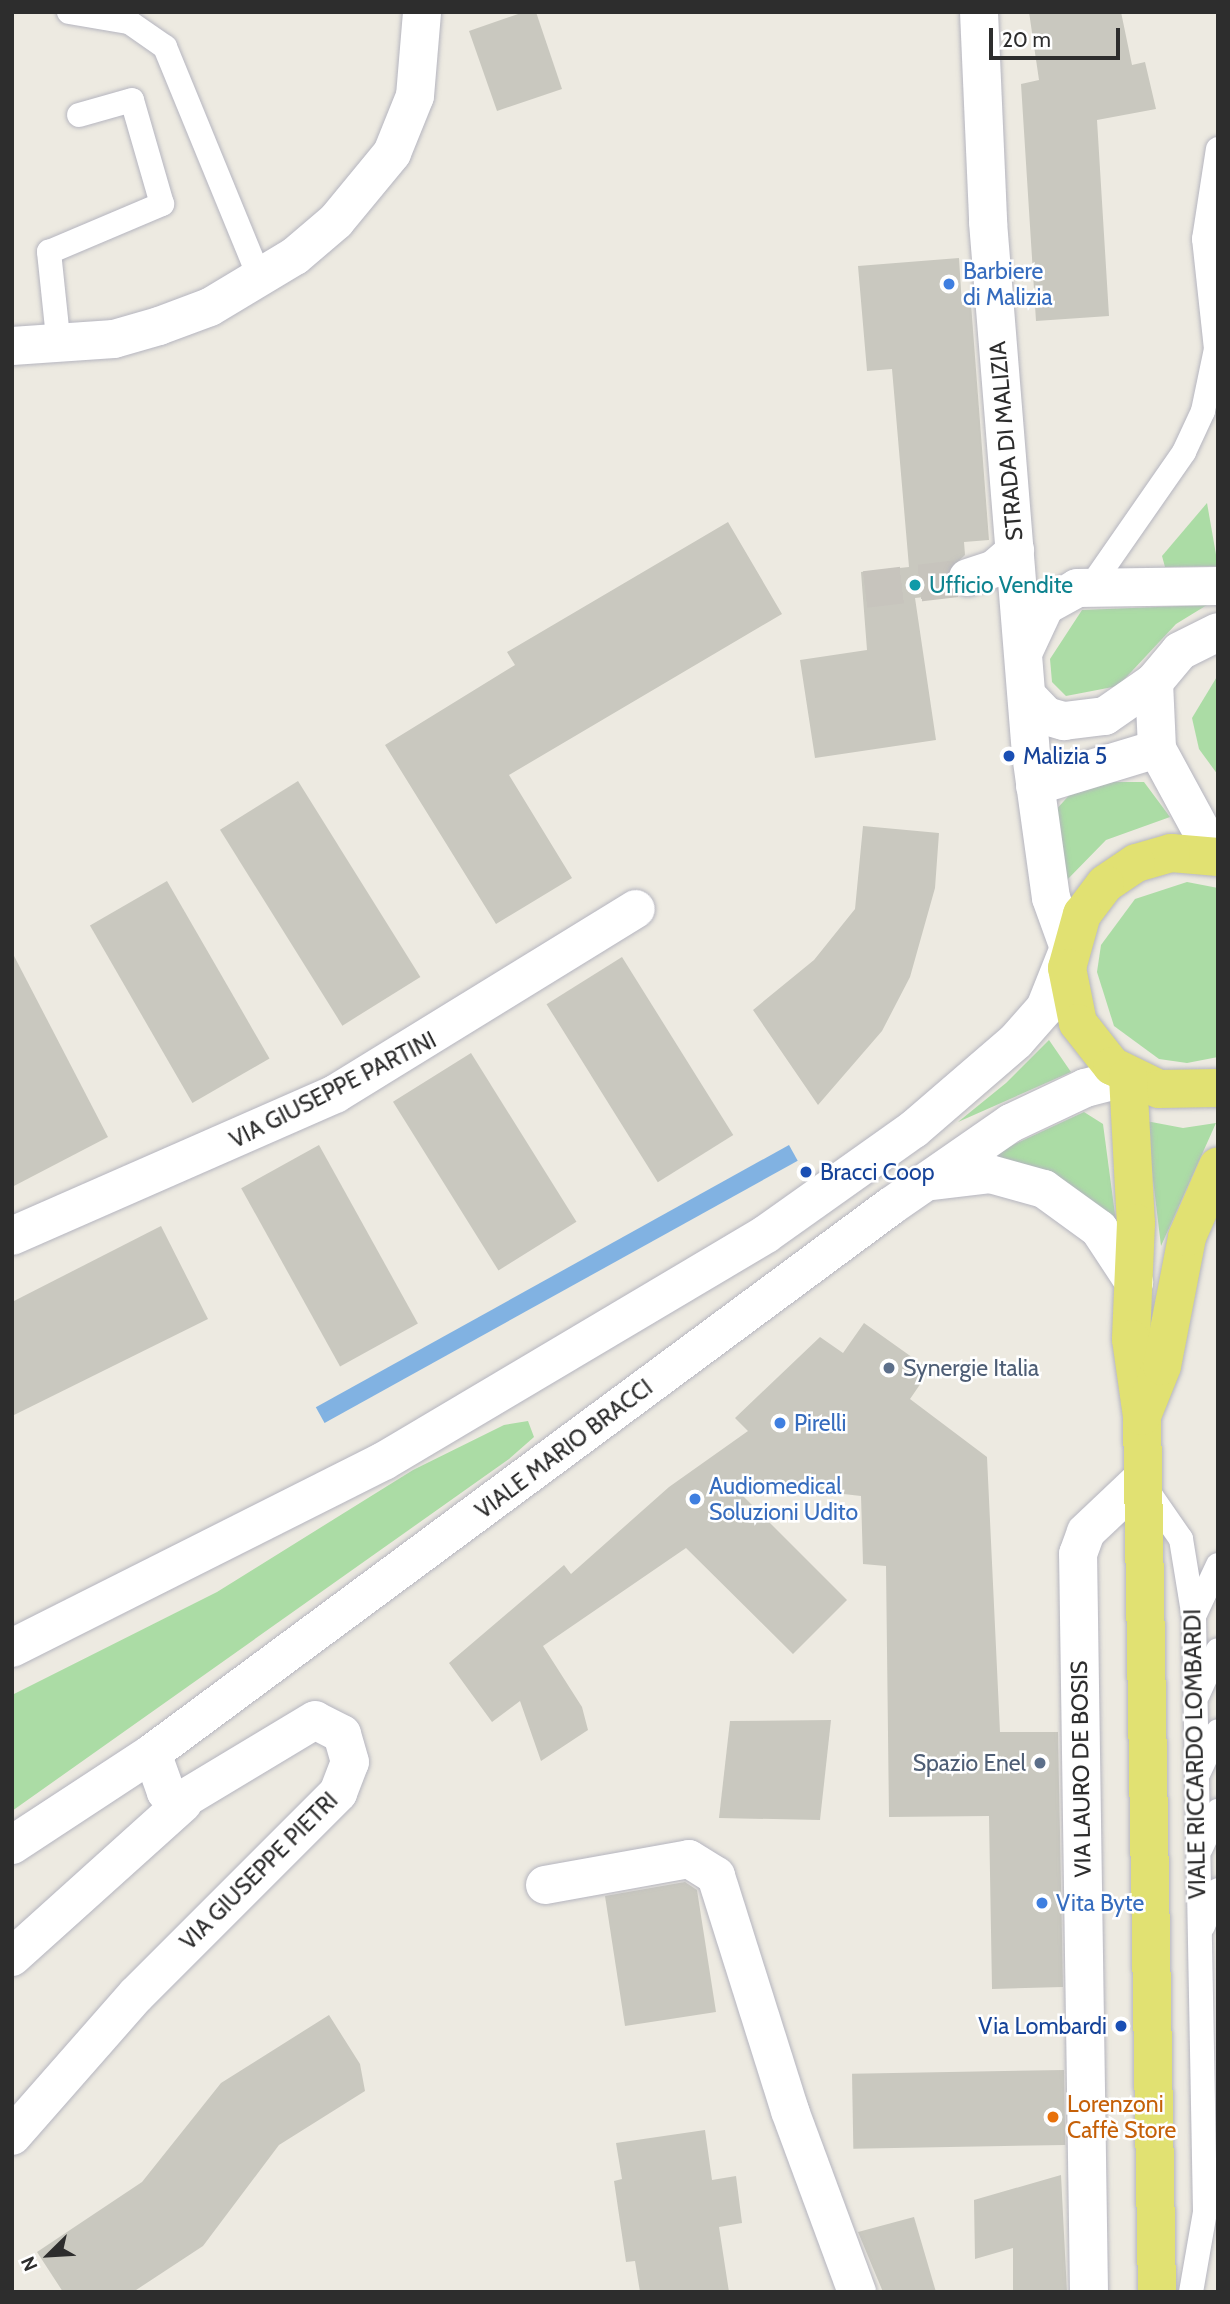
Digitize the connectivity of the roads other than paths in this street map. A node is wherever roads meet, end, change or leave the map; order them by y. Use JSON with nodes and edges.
{"nodes":[{"id":1,"x":69,"y":12,"type":"edge"},
{"id":2,"x":422,"y":12,"type":"edge"},
{"id":3,"x":979,"y":12,"type":"edge"},
{"id":4,"x":79,"y":115,"type":"dead end"},
{"id":5,"x":1218,"y":149,"type":"edge"},
{"id":6,"x":261,"y":281,"type":"junction"},
{"id":7,"x":12,"y":346,"type":"edge"},
{"id":8,"x":59,"y":347,"type":"junction"},
{"id":9,"x":1015,"y":550,"type":"junction"},
{"id":10,"x":967,"y":577,"type":"tunnel mouth"},
{"id":11,"x":1091,"y":586,"type":"junction"},
{"id":12,"x":1218,"y":586,"type":"edge"},
{"id":13,"x":1218,"y":632,"type":"edge"},
{"id":14,"x":1023,"y":653,"type":"junction"},
{"id":15,"x":1154,"y":682,"type":"junction"},
{"id":16,"x":1027,"y":696,"type":"junction"},
{"id":17,"x":1157,"y":750,"type":"junction"},
{"id":18,"x":1035,"y":786,"type":"junction"},
{"id":19,"x":1217,"y":856,"type":"edge"},
{"id":20,"x":636,"y":909,"type":"dead end"},
{"id":21,"x":1069,"y":948,"type":"junction"},
{"id":22,"x":1128,"y":1077,"type":"junction"},
{"id":23,"x":1218,"y":1088,"type":"edge"},
{"id":24,"x":1218,"y":1166,"type":"edge"},
{"id":25,"x":918,"y":1187,"type":"junction"},
{"id":26,"x":12,"y":1236,"type":"edge"},
{"id":27,"x":1134,"y":1282,"type":"junction"},
{"id":28,"x":1142,"y":1416,"type":"junction"},
{"id":29,"x":1140,"y":1480,"type":"junction"},
{"id":30,"x":1218,"y":1565,"type":"edge"},
{"id":31,"x":1194,"y":1618,"type":"junction"},
{"id":32,"x":12,"y":1648,"type":"edge"},
{"id":33,"x":1218,"y":1650,"type":"edge"},
{"id":34,"x":1195,"y":1701,"type":"junction"},
{"id":35,"x":1218,"y":1731,"type":"edge"},
{"id":36,"x":152,"y":1753,"type":"junction"},
{"id":37,"x":1196,"y":1779,"type":"junction"},
{"id":38,"x":183,"y":1803,"type":"junction"},
{"id":39,"x":1218,"y":1811,"type":"edge"},
{"id":40,"x":12,"y":1845,"type":"edge"},
{"id":41,"x":1197,"y":1855,"type":"junction"},
{"id":42,"x":545,"y":1885,"type":"dead end"},
{"id":43,"x":1218,"y":1891,"type":"edge"},
{"id":44,"x":62,"y":1909,"type":"junction"},
{"id":45,"x":1199,"y":1937,"type":"junction"},
{"id":46,"x":12,"y":1943,"type":"edge"},
{"id":47,"x":12,"y":1957,"type":"edge"},
{"id":48,"x":1218,"y":1971,"type":"edge"},
{"id":49,"x":1199,"y":2012,"type":"junction"},
{"id":50,"x":1218,"y":2037,"type":"edge"},
{"id":51,"x":1200,"y":2070,"type":"junction"},
{"id":52,"x":12,"y":2136,"type":"edge"},
{"id":53,"x":857,"y":2292,"type":"edge"},
{"id":54,"x":1089,"y":2292,"type":"edge"},
{"id":55,"x":1157,"y":2292,"type":"edge"},
{"id":56,"x":1191,"y":2292,"type":"edge"}],
"edges":[{"from":1,"to":6,"type":"lane"},
{"from":2,"to":6,"type":"street"},
{"from":3,"to":9,"type":"street","name":"STRADA DI MALIZIA"},
{"from":4,"to":8,"type":"lane"},
{"from":5,"to":11,"type":"lane"},
{"from":6,"to":8,"type":"street"},
{"from":7,"to":8,"type":"street"},
{"from":9,"to":10,"type":"street"},
{"from":9,"to":14,"type":"street","name":"STRADA DI MALIZIA"},
{"from":11,"to":12,"type":"street"},
{"from":11,"to":14,"type":"street"},
{"from":13,"to":15,"type":"street"},
{"from":14,"to":16,"type":"street","name":"STRADA DI MALIZIA"},
{"from":15,"to":16,"type":"street"},
{"from":15,"to":17,"type":"street"},
{"from":16,"to":18,"type":"street","name":"STRADA DI MALIZIA"},
{"from":17,"to":18,"type":"street"},
{"from":17,"to":19,"type":"street"},
{"from":18,"to":21,"type":"street","name":"STRADA DI MALIZIA"},
{"from":19,"to":21,"type":"main road"},
{"from":20,"to":26,"type":"street","name":"VIA GIUSEPPE PARTINI"},
{"from":21,"to":22,"type":"main road"},
{"from":21,"to":32,"type":"street"},
{"from":22,"to":23,"type":"main road"},
{"from":22,"to":25,"type":"street","name":"VIALE MARIO BRACCI"},
{"from":22,"to":27,"type":"main road"},
{"from":24,"to":28,"type":"main road"},
{"from":25,"to":27,"type":"street"},
{"from":25,"to":36,"type":"street","name":"VIALE MARIO BRACCI"},
{"from":27,"to":28,"type":"main road"},
{"from":28,"to":29,"type":"main road"},
{"from":29,"to":31,"type":"lane","name":"VIALE RICCARDO LOMBARDI"},
{"from":29,"to":54,"type":"street","name":"VIA LAURO DE BOSIS"},
{"from":29,"to":55,"type":"main road"},
{"from":30,"to":31,"type":"lane"},
{"from":31,"to":34,"type":"lane","name":"VIALE RICCARDO LOMBARDI"},
{"from":33,"to":34,"type":"lane"},
{"from":34,"to":37,"type":"lane","name":"VIALE RICCARDO LOMBARDI"},
{"from":35,"to":37,"type":"lane"},
{"from":36,"to":38,"type":"street"},
{"from":36,"to":40,"type":"street","name":"VIALE MARIO BRACCI"},
{"from":37,"to":41,"type":"lane","name":"VIALE RICCARDO LOMBARDI"},
{"from":38,"to":44,"type":"street","name":"VIA GIUSEPPE PIETRI"},
{"from":38,"to":52,"type":"street","name":"VIA GIUSEPPE PIETRI"},
{"from":39,"to":41,"type":"lane"},
{"from":41,"to":45,"type":"lane","name":"VIALE RICCARDO LOMBARDI"},
{"from":42,"to":53,"type":"street"},
{"from":43,"to":45,"type":"lane"},
{"from":44,"to":46,"type":"street","name":"VIA GIUSEPPE PIETRI"},
{"from":44,"to":47,"type":"street","name":"VIA GIUSEPPE PIETRI"},
{"from":45,"to":49,"type":"lane","name":"VIALE RICCARDO LOMBARDI"},
{"from":48,"to":49,"type":"lane"},
{"from":49,"to":51,"type":"lane","name":"VIALE RICCARDO LOMBARDI"},
{"from":50,"to":51,"type":"lane"},
{"from":51,"to":56,"type":"lane","name":"VIALE RICCARDO LOMBARDI"}]}
